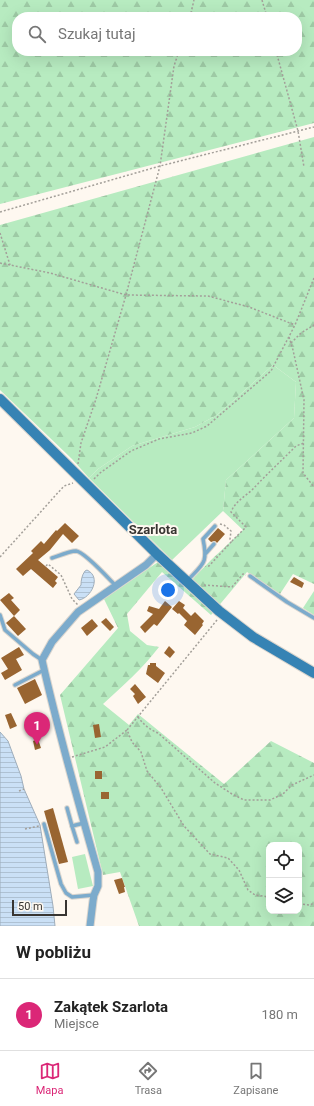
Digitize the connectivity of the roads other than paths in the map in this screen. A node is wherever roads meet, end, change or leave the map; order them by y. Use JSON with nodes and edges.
{"nodes":[{"id":1,"x":0,"y":399,"type":"edge"},
{"id":2,"x":214,"y":526,"type":"road end"},
{"id":3,"x":214,"y":544,"type":"dead end"},
{"id":4,"x":206,"y":553,"type":"junction"},
{"id":5,"x":157,"y":554,"type":"junction"},
{"id":6,"x":52,"y":558,"type":"dead end"},
{"id":7,"x":250,"y":576,"type":"road end"},
{"id":8,"x":186,"y":581,"type":"junction"},
{"id":9,"x":116,"y":586,"type":"junction"},
{"id":10,"x":0,"y":615,"type":"edge"},
{"id":11,"x":314,"y":618,"type":"edge"},
{"id":12,"x":42,"y":660,"type":"junction"},
{"id":13,"x":44,"y":670,"type":"junction"},
{"id":14,"x":314,"y":673,"type":"edge"},
{"id":15,"x":15,"y":685,"type":"dead end"},
{"id":16,"x":67,"y":808,"type":"dead end"},
{"id":17,"x":84,"y":823,"type":"junction"},
{"id":18,"x":72,"y":826,"type":"junction"},
{"id":19,"x":40,"y":828,"type":"road end"},
{"id":20,"x":77,"y":842,"type":"dead end"},
{"id":21,"x":94,"y":895,"type":"junction"},
{"id":22,"x":90,"y":926,"type":"edge"}],
"edges":[{"from":1,"to":5,"type":"street"},
{"from":2,"to":4,"type":"lane"},
{"from":3,"to":4,"type":"lane"},
{"from":4,"to":8,"type":"lane"},
{"from":5,"to":8,"type":"street"},
{"from":5,"to":9,"type":"street"},
{"from":6,"to":9,"type":"lane"},
{"from":7,"to":11,"type":"lane"},
{"from":8,"to":14,"type":"street"},
{"from":9,"to":12,"type":"street"},
{"from":10,"to":12,"type":"lane"},
{"from":12,"to":13,"type":"street"},
{"from":13,"to":15,"type":"lane"},
{"from":13,"to":17,"type":"street"},
{"from":16,"to":18,"type":"lane"},
{"from":17,"to":18,"type":"lane"},
{"from":17,"to":21,"type":"street"},
{"from":18,"to":20,"type":"lane"},
{"from":19,"to":21,"type":"lane"},
{"from":21,"to":22,"type":"street"}]}
